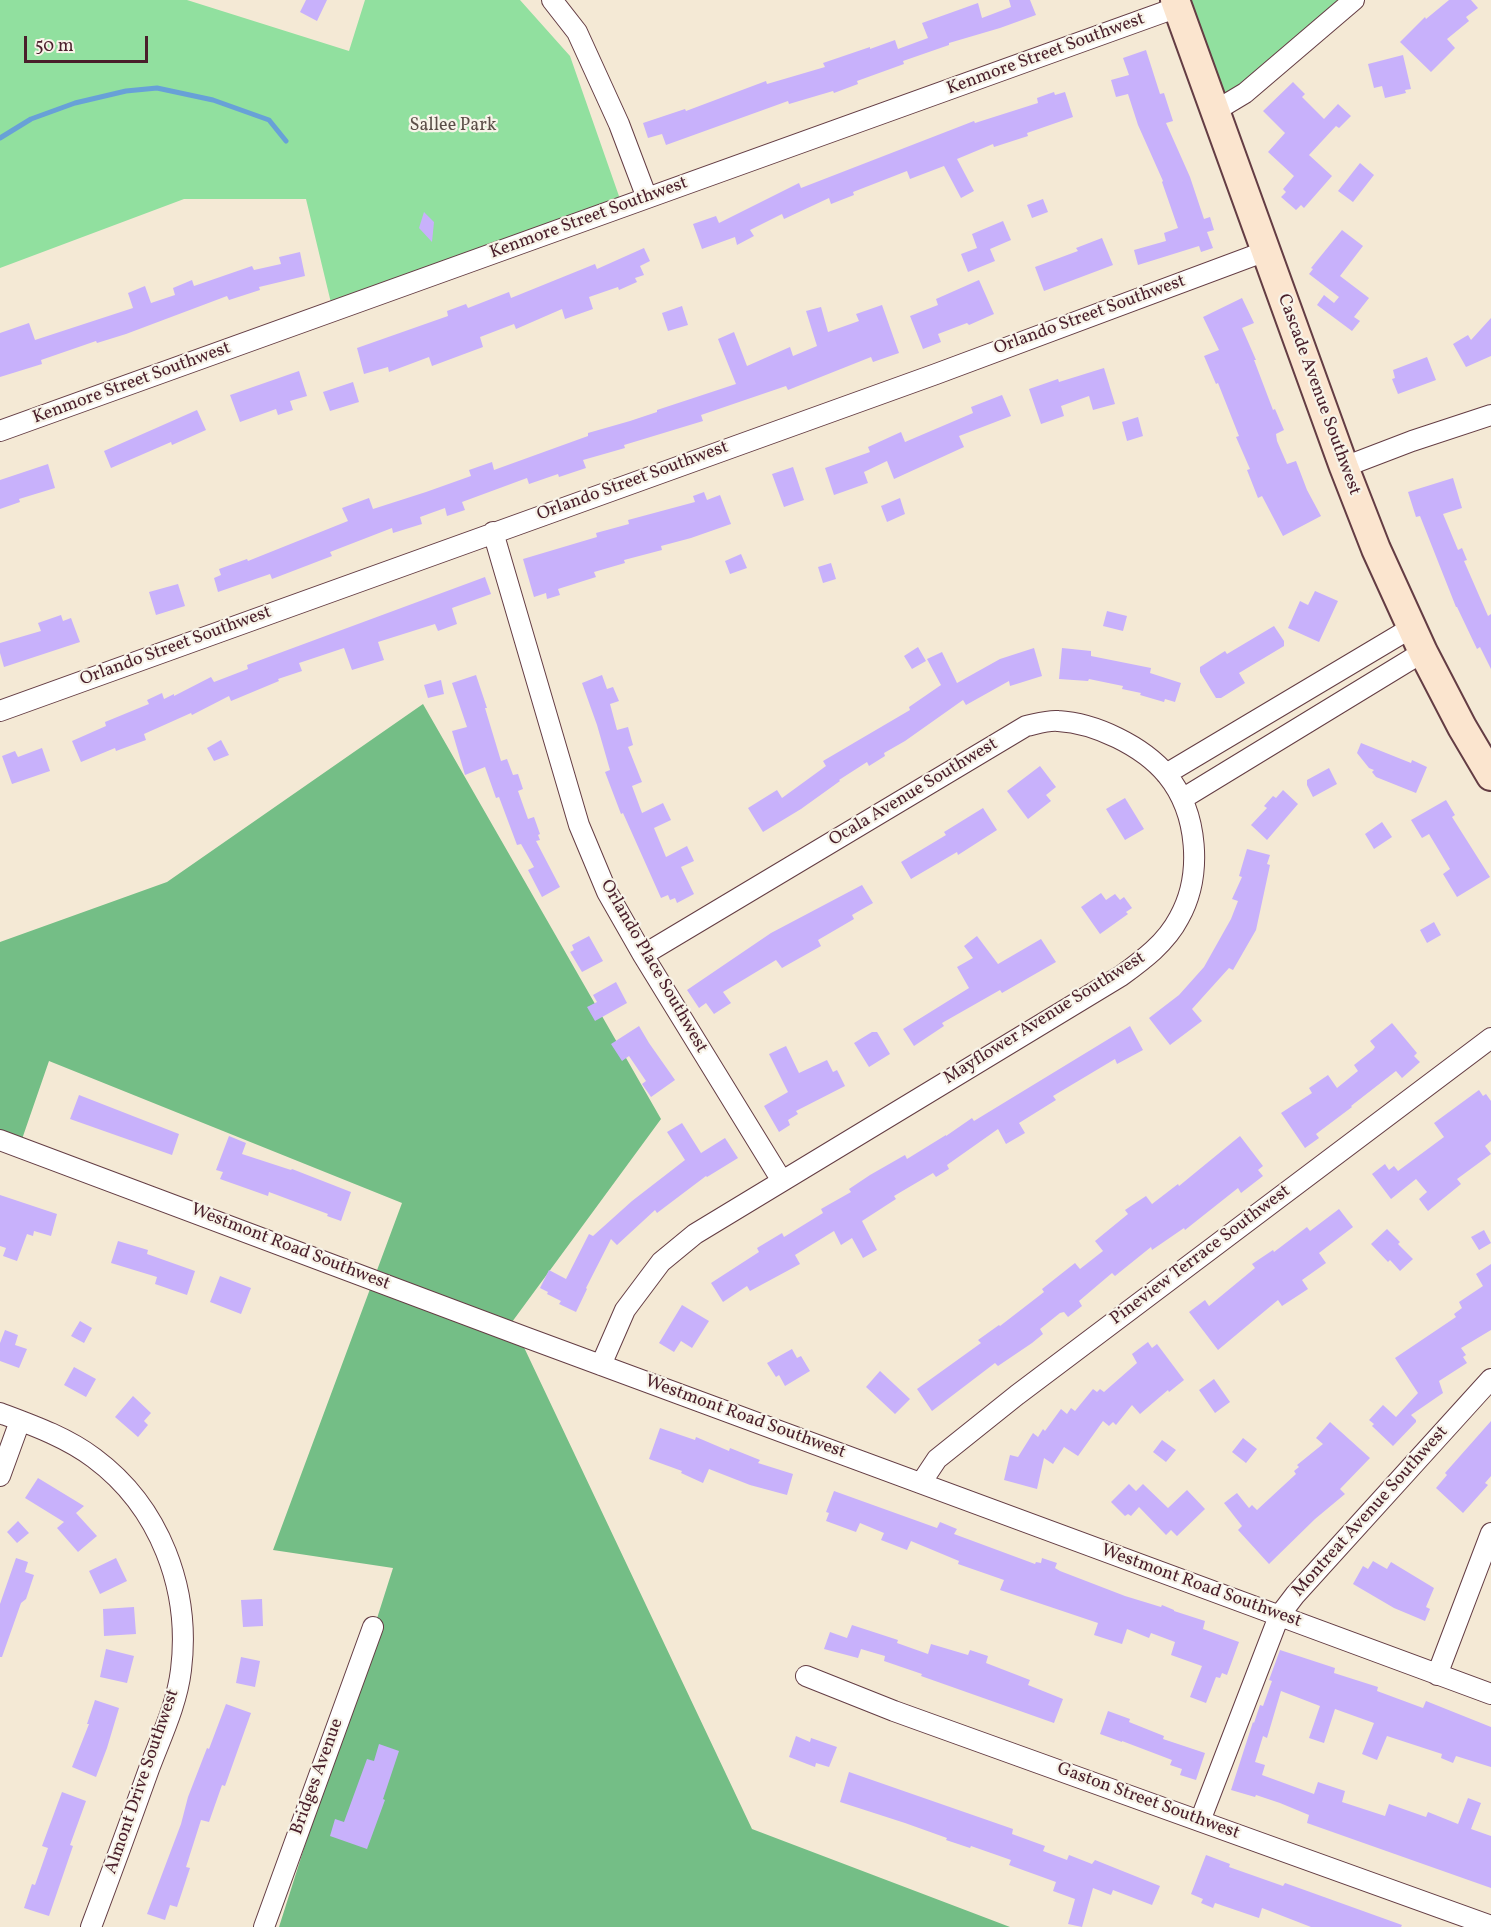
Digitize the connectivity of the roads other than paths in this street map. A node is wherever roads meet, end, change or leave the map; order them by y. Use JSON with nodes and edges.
{"nodes":[{"id":1,"x":552,"y":0,"type":"edge"},
{"id":2,"x":1354,"y":0,"type":"edge"},
{"id":3,"x":1177,"y":4,"type":"edge"},
{"id":4,"x":1215,"y":111,"type":"junction"},
{"id":5,"x":647,"y":198,"type":"junction"},
{"id":6,"x":1266,"y":250,"type":"junction"},
{"id":7,"x":1491,"y":416,"type":"edge"},
{"id":8,"x":0,"y":431,"type":"edge"},
{"id":9,"x":1344,"y":467,"type":"junction"},
{"id":10,"x":493,"y":532,"type":"junction"},
{"id":11,"x":1417,"y":640,"type":"junction"},
{"id":12,"x":0,"y":711,"type":"edge"},
{"id":13,"x":1166,"y":774,"type":"junction"},
{"id":14,"x":1491,"y":776,"type":"edge"},
{"id":15,"x":1182,"y":800,"type":"junction"},
{"id":16,"x":643,"y":955,"type":"junction"},
{"id":17,"x":1491,"y":1038,"type":"edge"},
{"id":18,"x":0,"y":1140,"type":"edge"},
{"id":19,"x":782,"y":1181,"type":"junction"},
{"id":20,"x":601,"y":1365,"type":"junction"},
{"id":21,"x":1491,"y":1379,"type":"edge"},
{"id":22,"x":0,"y":1413,"type":"edge"},
{"id":23,"x":20,"y":1420,"type":"junction"},
{"id":24,"x":0,"y":1476,"type":"edge"},
{"id":25,"x":921,"y":1483,"type":"junction"},
{"id":26,"x":1491,"y":1533,"type":"edge"},
{"id":27,"x":1279,"y":1616,"type":"junction"},
{"id":28,"x":373,"y":1627,"type":"dead end"},
{"id":29,"x":1437,"y":1675,"type":"junction"},
{"id":30,"x":806,"y":1676,"type":"dead end"},
{"id":31,"x":1491,"y":1694,"type":"edge"},
{"id":32,"x":1200,"y":1821,"type":"junction"},
{"id":33,"x":1491,"y":1926,"type":"edge"},
{"id":34,"x":91,"y":1927,"type":"edge"},
{"id":35,"x":264,"y":1927,"type":"edge"}],
"edges":[{"from":1,"to":5,"type":"street"},
{"from":2,"to":4,"type":"street"},
{"from":3,"to":4,"type":"main road","name":"Cascade Avenue Southwest"},
{"from":3,"to":5,"type":"street","name":"Kenmore Street Southwest"},
{"from":4,"to":6,"type":"main road","name":"Cascade Avenue Southwest"},
{"from":5,"to":8,"type":"street","name":"Kenmore Street Southwest"},
{"from":6,"to":9,"type":"main road","name":"Cascade Avenue Southwest"},
{"from":6,"to":10,"type":"street","name":"Orlando Street Southwest"},
{"from":7,"to":9,"type":"street"},
{"from":9,"to":11,"type":"main road","name":"Cascade Avenue Southwest"},
{"from":10,"to":12,"type":"street","name":"Orlando Street Southwest"},
{"from":10,"to":16,"type":"street","name":"Orlando Place Southwest"},
{"from":11,"to":13,"type":"street"},
{"from":11,"to":14,"type":"main road","name":"Cascade Avenue Southwest"},
{"from":11,"to":15,"type":"street"},
{"from":13,"to":15,"type":"street","name":"Ocala Avenue Southwest"},
{"from":13,"to":16,"type":"street","name":"Ocala Avenue Southwest"},
{"from":15,"to":19,"type":"street","name":"Mayflower Avenue Southwest"},
{"from":16,"to":19,"type":"street","name":"Orlando Place Southwest"},
{"from":17,"to":25,"type":"street","name":"Pineview Terrace Southwest"},
{"from":18,"to":20,"type":"street","name":"Westmont Road Southwest"},
{"from":19,"to":20,"type":"street","name":"Mayflower Avenue Southwest"},
{"from":20,"to":25,"type":"street","name":"Westmont Road Southwest"},
{"from":21,"to":27,"type":"street","name":"Montreat Avenue Southwest"},
{"from":22,"to":23,"type":"street","name":"Almont Drive Southwest"},
{"from":23,"to":24,"type":"street"},
{"from":23,"to":34,"type":"street","name":"Almont Drive Southwest"},
{"from":25,"to":27,"type":"street","name":"Westmont Road Southwest"},
{"from":26,"to":29,"type":"street"},
{"from":27,"to":29,"type":"street","name":"Westmont Road Southwest"},
{"from":27,"to":32,"type":"street","name":"Montreat Avenue Southwest"},
{"from":28,"to":35,"type":"street","name":"Bridges Avenue"},
{"from":29,"to":31,"type":"street","name":"Westmont Road Southwest"},
{"from":30,"to":32,"type":"street","name":"Gaston Street Southwest"},
{"from":32,"to":33,"type":"street","name":"Gaston Street Southwest"}]}
